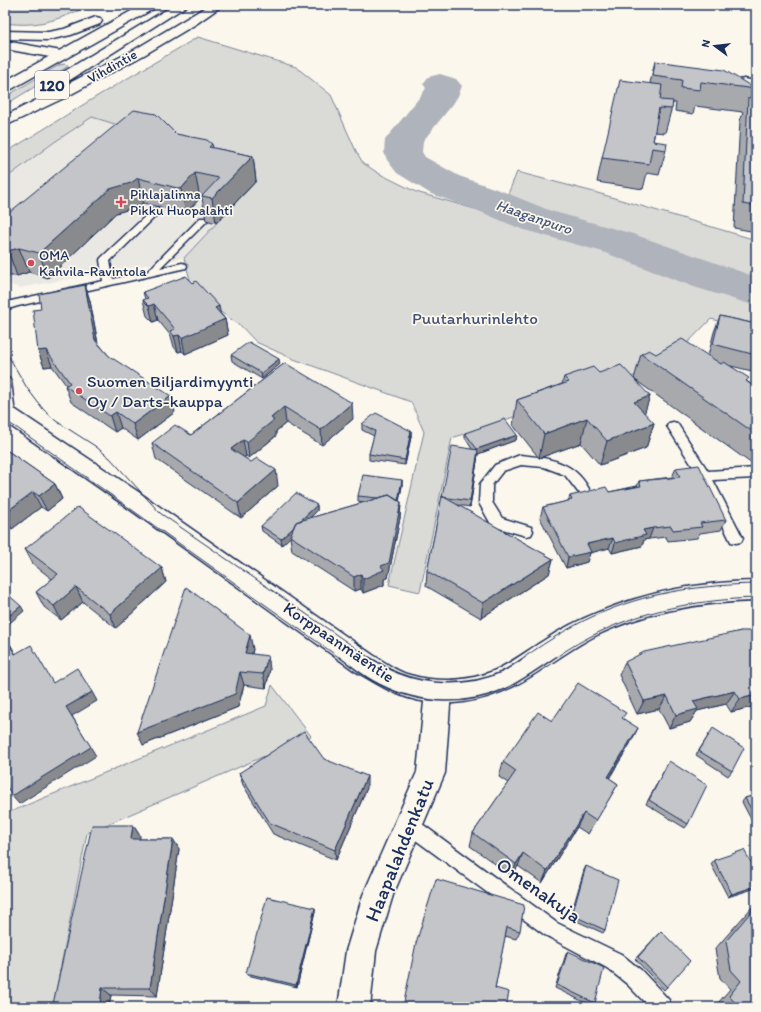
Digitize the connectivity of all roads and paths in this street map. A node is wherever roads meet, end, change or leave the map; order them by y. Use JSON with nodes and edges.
{"nodes":[{"id":1,"x":151,"y":5,"type":"edge"},
{"id":2,"x":182,"y":5,"type":"edge"},
{"id":3,"x":216,"y":5,"type":"edge"},
{"id":4,"x":5,"y":35,"type":"edge"},
{"id":5,"x":5,"y":44,"type":"edge"},
{"id":6,"x":137,"y":53,"type":"junction"},
{"id":7,"x":61,"y":55,"type":"junction"},
{"id":8,"x":98,"y":56,"type":"junction"},
{"id":9,"x":5,"y":87,"type":"edge"},
{"id":10,"x":5,"y":115,"type":"edge"},
{"id":11,"x":5,"y":122,"type":"edge"},
{"id":12,"x":156,"y":211,"type":"edge"},
{"id":13,"x":203,"y":220,"type":"dead end"},
{"id":14,"x":182,"y":266,"type":"dead end"},
{"id":15,"x":150,"y":274,"type":"junction"},
{"id":16,"x":108,"y":283,"type":"junction"},
{"id":17,"x":5,"y":307,"type":"edge"},
{"id":18,"x":5,"y":381,"type":"edge"},
{"id":19,"x":7,"y":415,"type":"edge"},
{"id":20,"x":673,"y":426,"type":"dead end"},
{"id":21,"x":756,"y":473,"type":"edge"},
{"id":22,"x":705,"y":476,"type":"junction"},
{"id":23,"x":583,"y":490,"type":"dead end"},
{"id":24,"x":526,"y":531,"type":"dead end"},
{"id":25,"x":736,"y":538,"type":"dead end"},
{"id":26,"x":756,"y":591,"type":"edge"},
{"id":27,"x":438,"y":692,"type":"junction"},
{"id":28,"x":408,"y":824,"type":"junction"},
{"id":29,"x":354,"y":1007,"type":"edge"},
{"id":30,"x":662,"y":1007,"type":"edge"}],
"edges":[{"from":1,"to":7,"type":"main road","name":"Vihdintie","number":"120"},
{"from":2,"to":8,"type":"main road","name":"Vihdintie","number":"120"},
{"from":3,"to":6,"type":"main road","name":"Vihdintie"},
{"from":4,"to":7,"type":"main road","name":"Vihdintie"},
{"from":5,"to":7,"type":"main road"},
{"from":6,"to":8,"type":"main road"},
{"from":6,"to":11,"type":"main road","name":"Vihdintie"},
{"from":7,"to":8,"type":"main road"},
{"from":7,"to":9,"type":"main road","name":"Vihdintie","number":"120"},
{"from":8,"to":10,"type":"main road","name":"Vihdintie","number":"120"},
{"from":12,"to":16,"type":"lane"},
{"from":13,"to":15,"type":"lane"},
{"from":14,"to":15,"type":"lane"},
{"from":15,"to":16,"type":"lane"},
{"from":16,"to":17,"type":"lane"},
{"from":18,"to":19,"type":"lane"},
{"from":19,"to":27,"type":"main road","name":"Korppaanmäentie"},
{"from":20,"to":22,"type":"lane"},
{"from":21,"to":22,"type":"lane"},
{"from":22,"to":25,"type":"lane"},
{"from":23,"to":24,"type":"lane"},
{"from":26,"to":27,"type":"main road","name":"Korppaanmäentie"},
{"from":27,"to":28,"type":"main road","name":"Haapalahdenkatu"},
{"from":28,"to":29,"type":"main road","name":"Haapalahdenkatu"},
{"from":28,"to":30,"type":"lane","name":"Omenakuja"}]}
